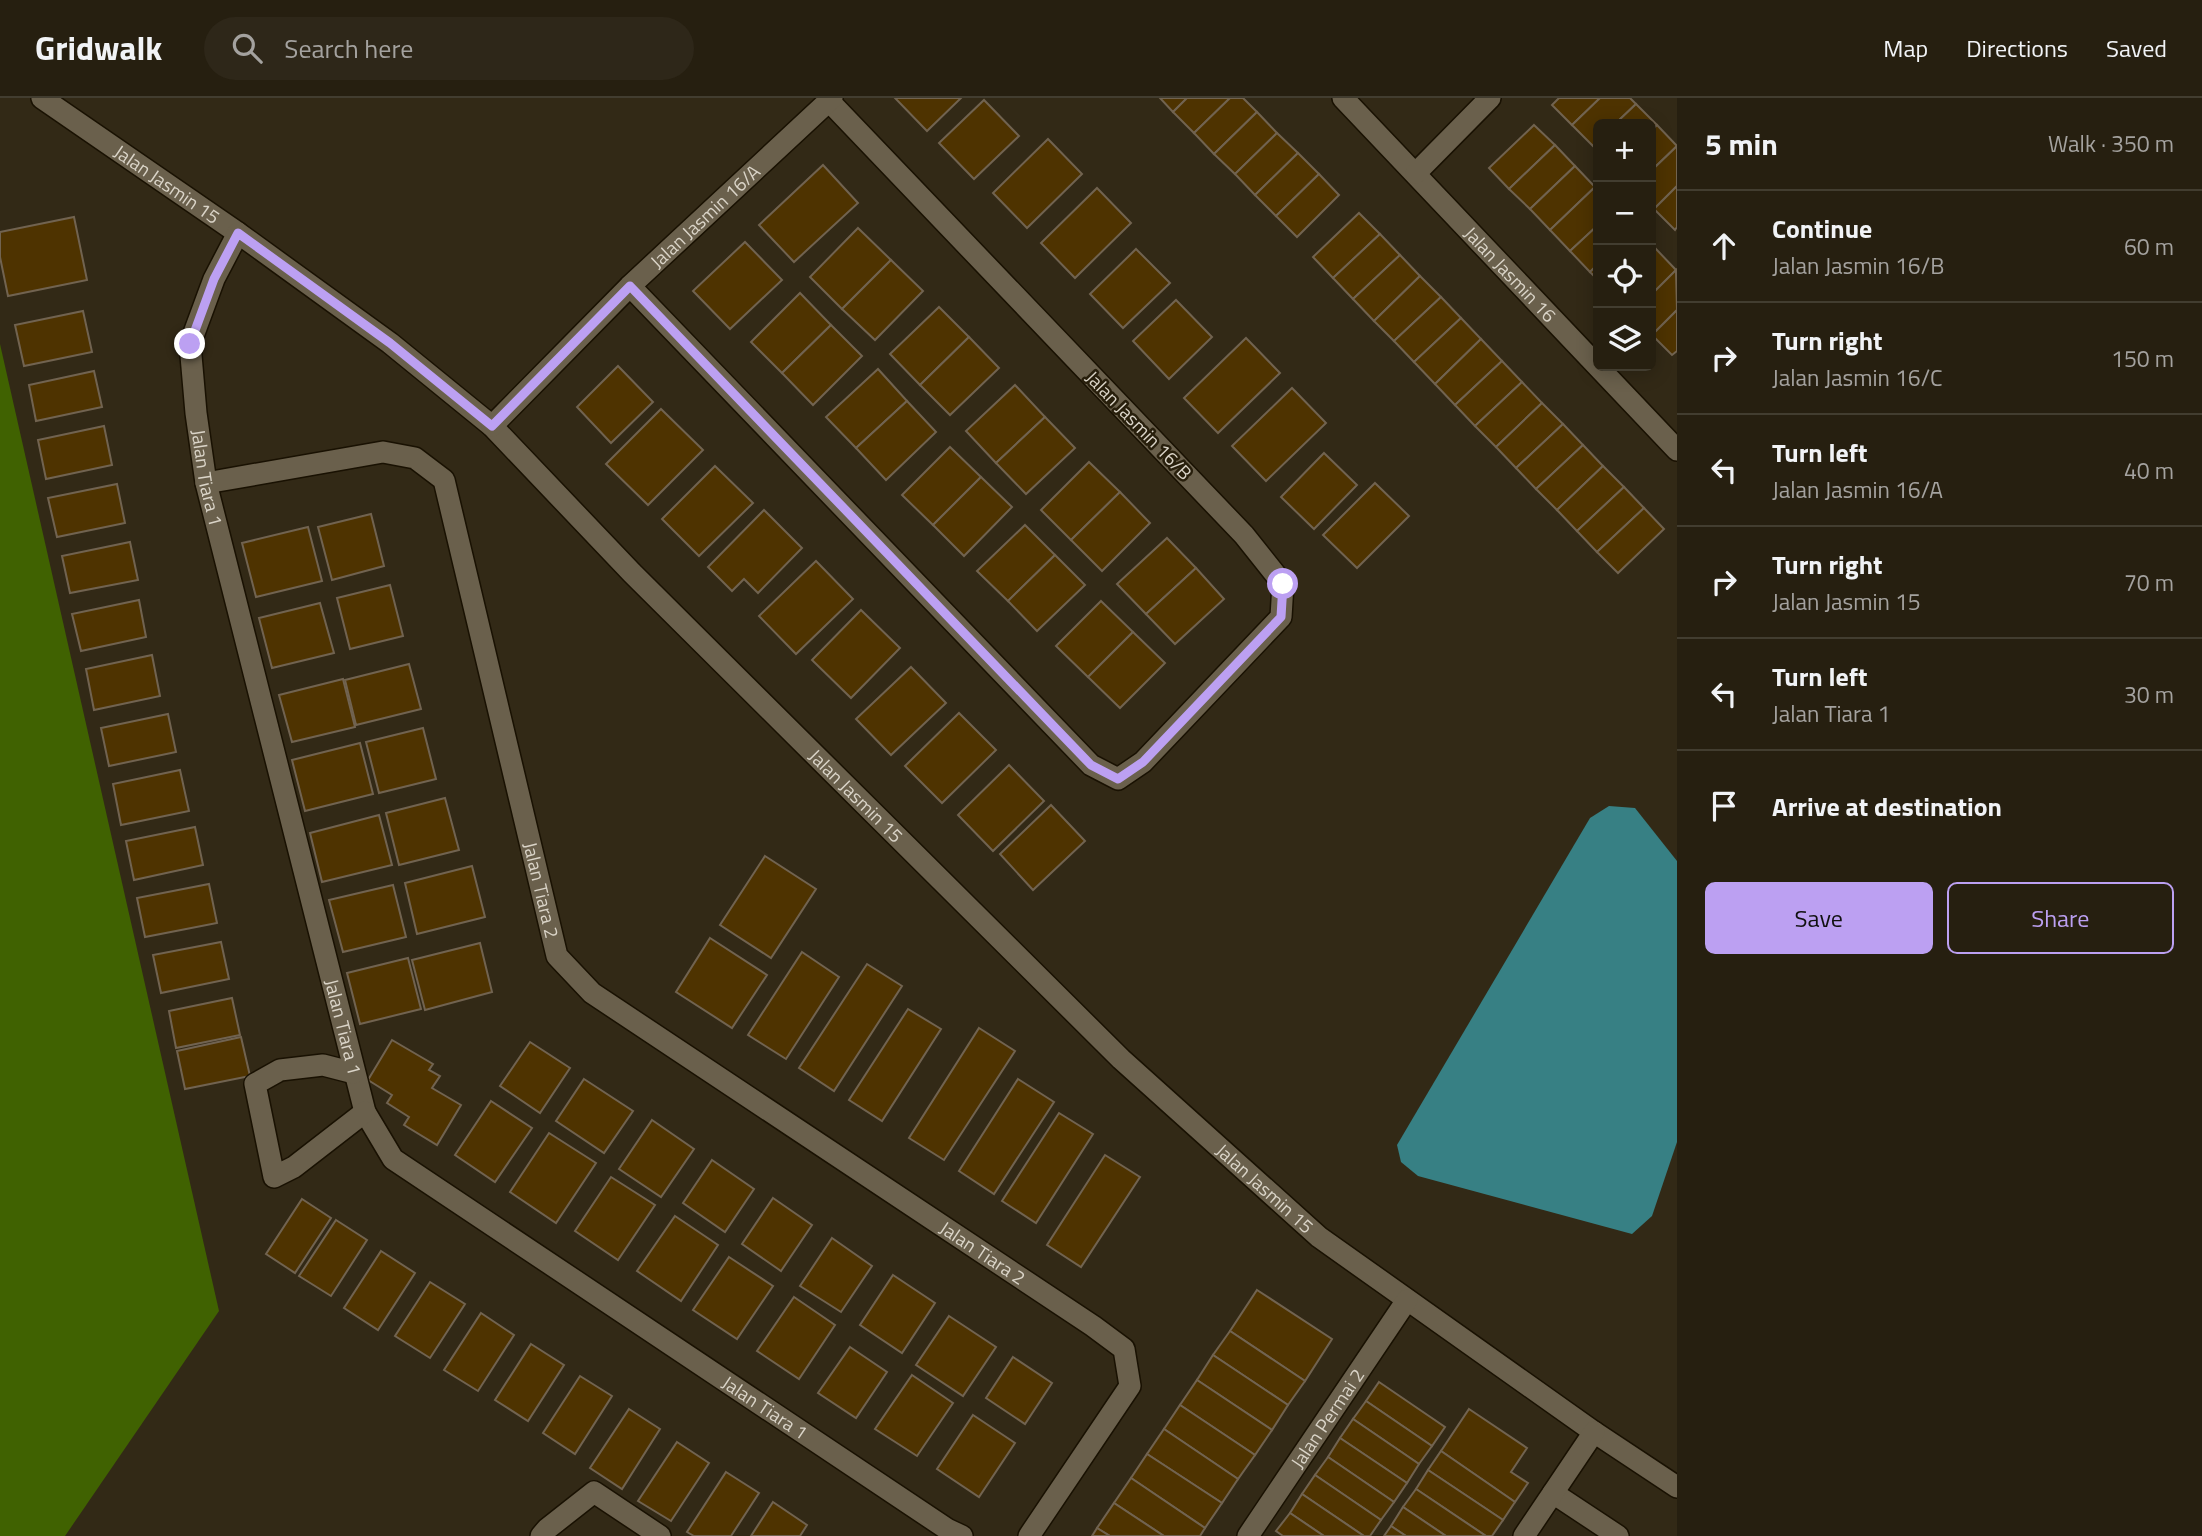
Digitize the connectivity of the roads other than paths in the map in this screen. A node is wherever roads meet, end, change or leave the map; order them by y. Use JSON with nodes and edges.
{"nodes":[{"id":1,"x":42,"y":98,"type":"edge"},
{"id":2,"x":1343,"y":98,"type":"edge"},
{"id":3,"x":1490,"y":98,"type":"edge"},
{"id":4,"x":830,"y":99,"type":"edge"},
{"id":5,"x":1416,"y":173,"type":"junction"},
{"id":6,"x":238,"y":233,"type":"junction"},
{"id":7,"x":630,"y":286,"type":"junction"},
{"id":8,"x":492,"y":426,"type":"junction"},
{"id":9,"x":1677,"y":450,"type":"edge"},
{"id":10,"x":206,"y":483,"type":"junction"},
{"id":11,"x":354,"y":1073,"type":"junction"},
{"id":12,"x":365,"y":1112,"type":"junction"},
{"id":13,"x":1407,"y":1300,"type":"junction"},
{"id":14,"x":1594,"y":1432,"type":"junction"},
{"id":15,"x":1677,"y":1487,"type":"edge"},
{"id":16,"x":1553,"y":1493,"type":"junction"},
{"id":17,"x":541,"y":1536,"type":"edge"},
{"id":18,"x":660,"y":1536,"type":"edge"},
{"id":19,"x":961,"y":1536,"type":"edge"},
{"id":20,"x":1028,"y":1536,"type":"edge"},
{"id":21,"x":1248,"y":1536,"type":"edge"},
{"id":22,"x":1524,"y":1536,"type":"edge"},
{"id":23,"x":1618,"y":1536,"type":"edge"}],
"edges":[{"from":1,"to":6,"type":"street","name":"Jalan Jasmin 15"},
{"from":2,"to":5,"type":"street","name":"Jalan Jasmin 16"},
{"from":3,"to":5,"type":"street"},
{"from":4,"to":7,"type":"street","name":"Jalan Jasmin 16/A"},
{"from":4,"to":7,"type":"street","name":"Jalan Jasmin 16/B"},
{"from":5,"to":9,"type":"street","name":"Jalan Jasmin 16"},
{"from":6,"to":8,"type":"street","name":"Jalan Jasmin 15"},
{"from":6,"to":10,"type":"street","name":"Jalan Tiara 1"},
{"from":7,"to":8,"type":"street","name":"Jalan Jasmin 16/A"},
{"from":8,"to":13,"type":"street","name":"Jalan Jasmin 15"},
{"from":10,"to":11,"type":"street","name":"Jalan Tiara 1"},
{"from":10,"to":20,"type":"street","name":"Jalan Tiara 2"},
{"from":11,"to":12,"type":"street","name":"Jalan Tiara 1"},
{"from":11,"to":12,"type":"street"},
{"from":12,"to":19,"type":"street","name":"Jalan Tiara 1"},
{"from":13,"to":14,"type":"street","name":"Jalan Jasmin 15"},
{"from":13,"to":21,"type":"street","name":"Jalan Permai 2"},
{"from":14,"to":15,"type":"street","name":"Jalan Jasmin 15"},
{"from":14,"to":16,"type":"street"},
{"from":16,"to":22,"type":"street"},
{"from":16,"to":23,"type":"street"},
{"from":17,"to":18,"type":"street"}]}
